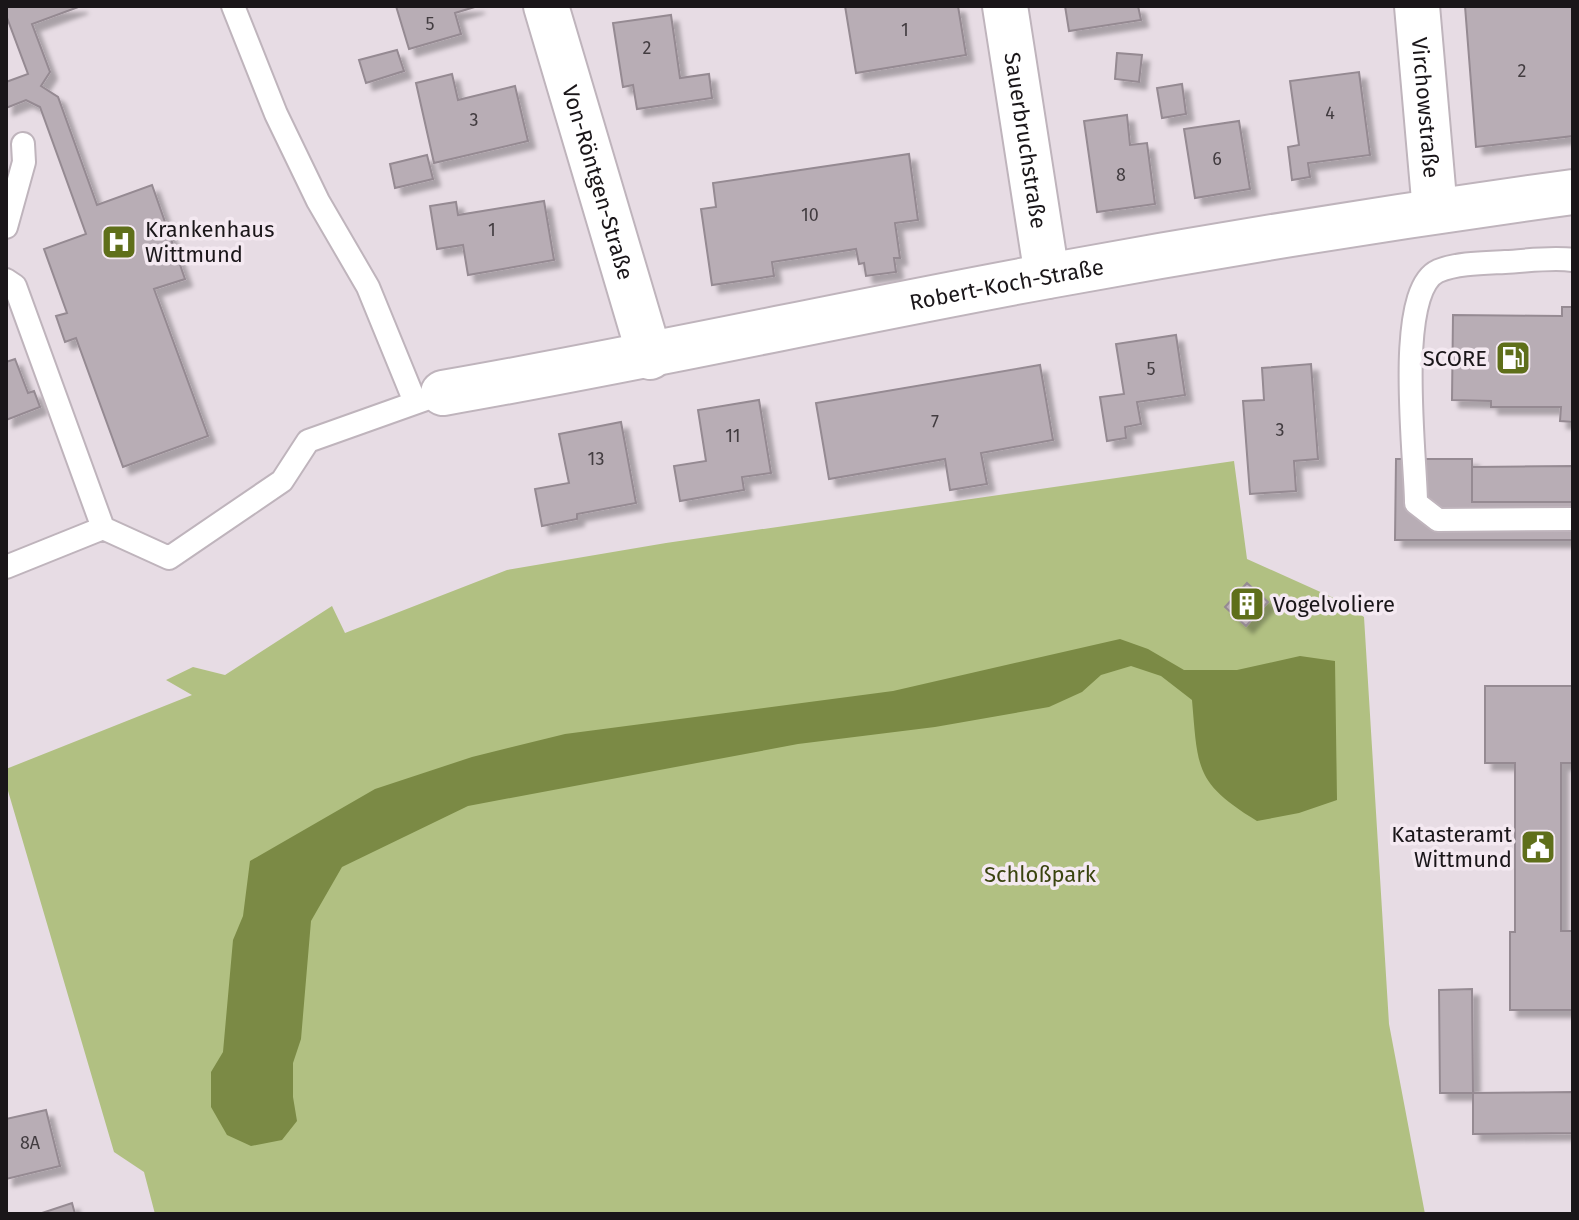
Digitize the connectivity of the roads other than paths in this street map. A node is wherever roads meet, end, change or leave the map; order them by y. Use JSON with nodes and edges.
{"nodes":[{"id":1,"x":233,"y":6,"type":"edge"},
{"id":2,"x":546,"y":6,"type":"edge"},
{"id":3,"x":1005,"y":6,"type":"edge"},
{"id":4,"x":1417,"y":6,"type":"edge"},
{"id":5,"x":23,"y":144,"type":"dead end"},
{"id":6,"x":1573,"y":192,"type":"edge"},
{"id":7,"x":1435,"y":211,"type":"junction"},
{"id":8,"x":6,"y":227,"type":"edge"},
{"id":9,"x":1573,"y":260,"type":"edge"},
{"id":10,"x":1047,"y":276,"type":"junction"},
{"id":11,"x":6,"y":280,"type":"edge"},
{"id":12,"x":650,"y":357,"type":"junction"},
{"id":13,"x":429,"y":398,"type":"junction"},
{"id":14,"x":1573,"y":519,"type":"edge"},
{"id":15,"x":103,"y":528,"type":"junction"},
{"id":16,"x":6,"y":567,"type":"edge"}],
"edges":[{"from":1,"to":13,"type":"lane"},
{"from":2,"to":12,"type":"street","name":"Von-Röntgen-Straße"},
{"from":3,"to":10,"type":"street","name":"Sauerbruchstraße"},
{"from":4,"to":7,"type":"street","name":"Virchowstraße"},
{"from":5,"to":8,"type":"lane"},
{"from":6,"to":7,"type":"street","name":"Robert-Koch-Straße"},
{"from":7,"to":10,"type":"street","name":"Robert-Koch-Straße"},
{"from":9,"to":14,"type":"lane"},
{"from":10,"to":12,"type":"street","name":"Robert-Koch-Straße"},
{"from":11,"to":15,"type":"lane"},
{"from":12,"to":13,"type":"street","name":"Robert-Koch-Straße"},
{"from":13,"to":15,"type":"lane"},
{"from":15,"to":16,"type":"lane"}]}
